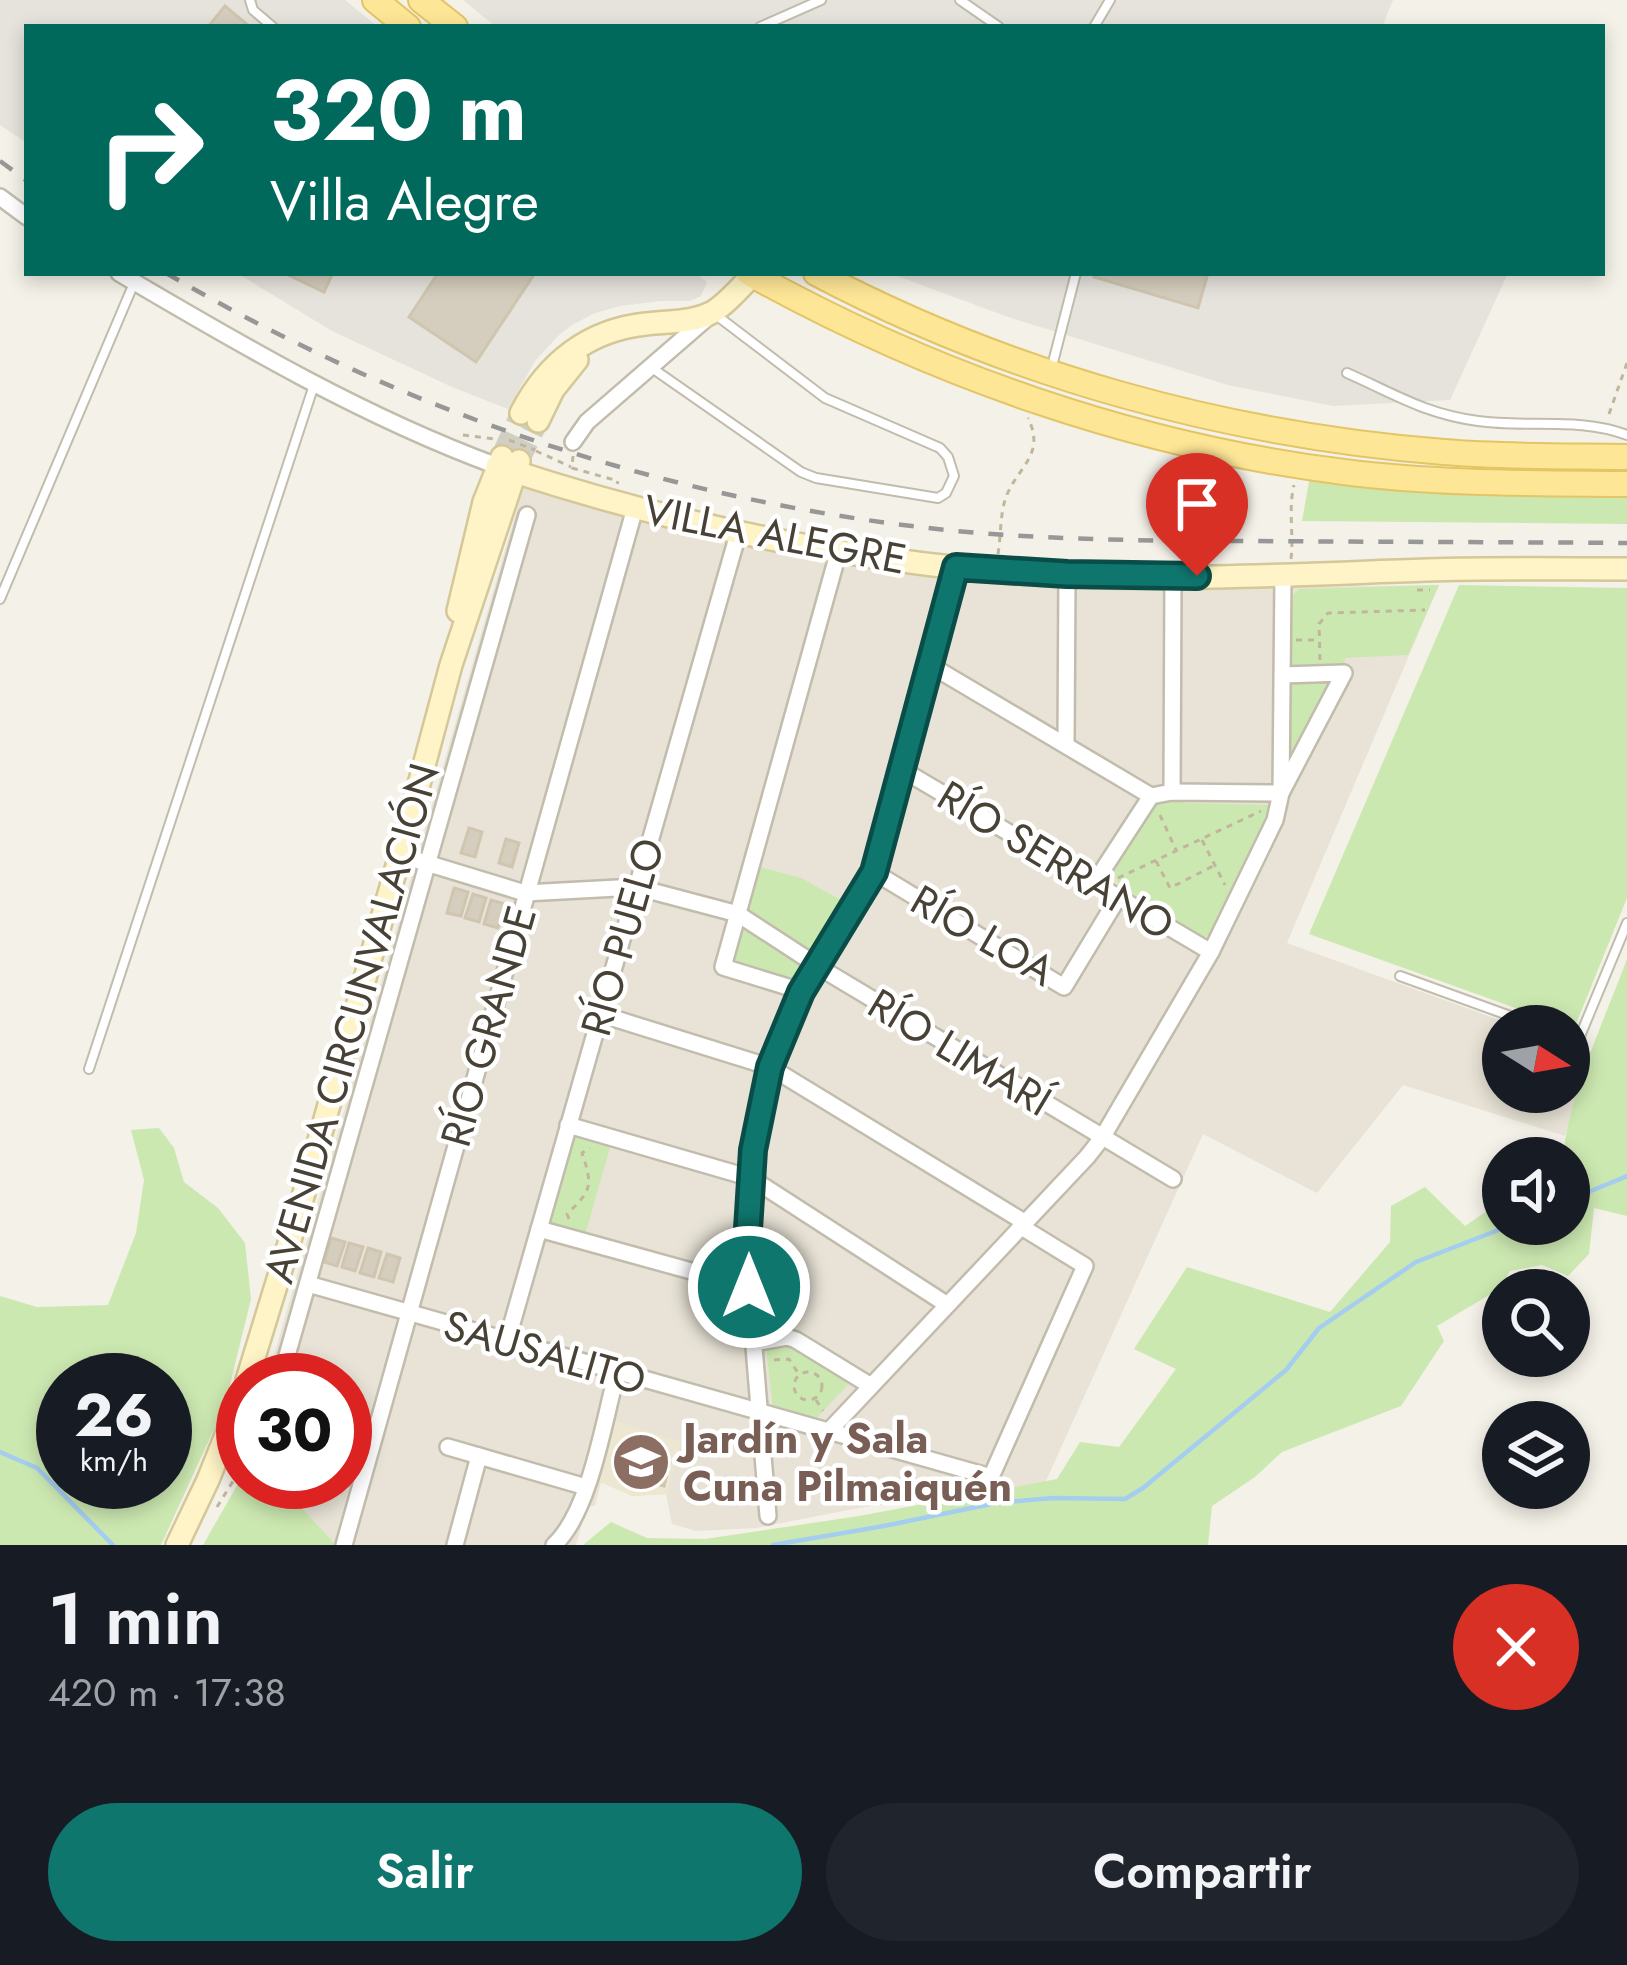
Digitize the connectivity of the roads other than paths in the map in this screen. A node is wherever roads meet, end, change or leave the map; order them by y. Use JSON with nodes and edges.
{"nodes":[{"id":1,"x":250,"y":0,"type":"edge"},
{"id":2,"x":375,"y":0,"type":"edge"},
{"id":3,"x":421,"y":0,"type":"edge"},
{"id":4,"x":821,"y":0,"type":"edge"},
{"id":5,"x":960,"y":0,"type":"edge"},
{"id":6,"x":269,"y":24,"type":"edge"},
{"id":7,"x":404,"y":24,"type":"edge"},
{"id":8,"x":451,"y":24,"type":"edge"},
{"id":9,"x":767,"y":24,"type":"edge"},
{"id":10,"x":994,"y":24,"type":"edge"},
{"id":11,"x":749,"y":276,"type":"edge"},
{"id":12,"x":755,"y":276,"type":"edge"},
{"id":13,"x":821,"y":276,"type":"edge"},
{"id":14,"x":1075,"y":276,"type":"edge"},
{"id":15,"x":127,"y":278,"type":"edge"},
{"id":16,"x":714,"y":312,"type":"junction"},
{"id":17,"x":650,"y":367,"type":"junction"},
{"id":18,"x":1051,"y":373,"type":"junction"},
{"id":19,"x":1347,"y":373,"type":"dead end"},
{"id":20,"x":314,"y":384,"type":"junction"},
{"id":21,"x":530,"y":417,"type":"tunnel mouth"},
{"id":22,"x":1627,"y":435,"type":"edge"},
{"id":23,"x":573,"y":442,"type":"road end"},
{"id":24,"x":513,"y":457,"type":"junction"},
{"id":25,"x":1627,"y":457,"type":"edge"},
{"id":26,"x":1627,"y":484,"type":"edge"},
{"id":27,"x":624,"y":505,"type":"junction"},
{"id":28,"x":527,"y":515,"type":"dead end"},
{"id":29,"x":738,"y":534,"type":"junction"},
{"id":30,"x":839,"y":550,"type":"junction"},
{"id":31,"x":956,"y":567,"type":"junction"},
{"id":32,"x":1627,"y":569,"type":"edge"},
{"id":33,"x":1067,"y":574,"type":"junction"},
{"id":34,"x":1286,"y":575,"type":"junction"},
{"id":35,"x":1172,"y":576,"type":"junction"},
{"id":36,"x":0,"y":599,"type":"edge"},
{"id":37,"x":930,"y":665,"type":"junction"},
{"id":38,"x":1283,"y":675,"type":"junction"},
{"id":39,"x":1066,"y":743,"type":"junction"},
{"id":40,"x":901,"y":769,"type":"junction"},
{"id":41,"x":1172,"y":792,"type":"junction"},
{"id":42,"x":1277,"y":799,"type":"junction"},
{"id":43,"x":1153,"y":802,"type":"junction"},
{"id":44,"x":400,"y":855,"type":"junction"},
{"id":45,"x":428,"y":863,"type":"junction"},
{"id":46,"x":874,"y":872,"type":"junction"},
{"id":47,"x":1095,"y":882,"type":"junction"},
{"id":48,"x":637,"y":887,"type":"junction"},
{"id":49,"x":1117,"y":888,"type":"junction"},
{"id":50,"x":525,"y":893,"type":"junction"},
{"id":51,"x":738,"y":914,"type":"junction"},
{"id":52,"x":1627,"y":923,"type":"edge"},
{"id":53,"x":1211,"y":952,"type":"junction"},
{"id":54,"x":816,"y":965,"type":"junction"},
{"id":55,"x":1400,"y":976,"type":"dead end"},
{"id":56,"x":801,"y":992,"type":"junction"},
{"id":57,"x":1482,"y":1006,"type":"edge"},
{"id":58,"x":1590,"y":1012,"type":"edge"},
{"id":59,"x":600,"y":1014,"type":"junction"},
{"id":60,"x":770,"y":1067,"type":"junction"},
{"id":61,"x":89,"y":1070,"type":"dead end"},
{"id":62,"x":568,"y":1126,"type":"junction"},
{"id":63,"x":1102,"y":1138,"type":"junction"},
{"id":64,"x":752,"y":1178,"type":"junction"},
{"id":65,"x":1173,"y":1179,"type":"dead end"},
{"id":66,"x":1022,"y":1224,"type":"junction"},
{"id":67,"x":539,"y":1229,"type":"junction"},
{"id":68,"x":308,"y":1284,"type":"junction"},
{"id":69,"x":749,"y":1287,"type":"junction"},
{"id":70,"x":946,"y":1304,"type":"junction"},
{"id":71,"x":407,"y":1313,"type":"junction"},
{"id":72,"x":507,"y":1341,"type":"junction"},
{"id":73,"x":754,"y":1342,"type":"junction"},
{"id":74,"x":255,"y":1353,"type":"edge"},
{"id":75,"x":288,"y":1353,"type":"edge"},
{"id":76,"x":616,"y":1372,"type":"junction"},
{"id":77,"x":871,"y":1386,"type":"junction"},
{"id":78,"x":769,"y":1412,"type":"junction"},
{"id":79,"x":828,"y":1432,"type":"junction"},
{"id":80,"x":448,"y":1447,"type":"dead end"},
{"id":81,"x":479,"y":1456,"type":"junction"},
{"id":82,"x":216,"y":1460,"type":"edge"},
{"id":83,"x":586,"y":1487,"type":"junction"},
{"id":84,"x":768,"y":1516,"type":"dead end"},
{"id":85,"x":177,"y":1545,"type":"edge"},
{"id":86,"x":344,"y":1545,"type":"edge"},
{"id":87,"x":455,"y":1545,"type":"edge"},
{"id":88,"x":554,"y":1545,"type":"edge"}],
"edges":[{"from":1,"to":6,"type":"lane"},
{"from":2,"to":7,"type":"main road"},
{"from":3,"to":8,"type":"main road"},
{"from":4,"to":9,"type":"lane"},
{"from":5,"to":10,"type":"lane"},
{"from":11,"to":16,"type":"main road"},
{"from":12,"to":26,"type":"main road"},
{"from":13,"to":18,"type":"main road"},
{"from":14,"to":18,"type":"lane"},
{"from":15,"to":20,"type":"street","name":"VILLA ALEGRE"},
{"from":15,"to":36,"type":"lane"},
{"from":16,"to":17,"type":"street"},
{"from":16,"to":17,"type":"lane"},
{"from":16,"to":21,"type":"main road"},
{"from":17,"to":23,"type":"street"},
{"from":18,"to":25,"type":"main road"},
{"from":19,"to":22,"type":"lane"},
{"from":20,"to":24,"type":"street","name":"VILLA ALEGRE"},
{"from":20,"to":61,"type":"lane"},
{"from":24,"to":27,"type":"main road","name":"VILLA ALEGRE"},
{"from":24,"to":44,"type":"main road","name":"AVENIDA CIRCUNVALACIÓN"},
{"from":27,"to":29,"type":"main road","name":"VILLA ALEGRE"},
{"from":27,"to":50,"type":"street","name":"RÍO GRANDE"},
{"from":28,"to":45,"type":"street"},
{"from":29,"to":30,"type":"main road","name":"VILLA ALEGRE"},
{"from":29,"to":48,"type":"street","name":"RÍO PUELO"},
{"from":30,"to":31,"type":"main road","name":"VILLA ALEGRE"},
{"from":30,"to":51,"type":"street"},
{"from":31,"to":33,"type":"main road","name":"VILLA ALEGRE"},
{"from":31,"to":37,"type":"street"},
{"from":32,"to":34,"type":"main road","name":"VILLA ALEGRE"},
{"from":33,"to":35,"type":"main road","name":"VILLA ALEGRE"},
{"from":33,"to":39,"type":"street"},
{"from":34,"to":35,"type":"main road","name":"VILLA ALEGRE"},
{"from":34,"to":38,"type":"street"},
{"from":35,"to":41,"type":"street"},
{"from":37,"to":39,"type":"street"},
{"from":37,"to":40,"type":"street"},
{"from":38,"to":42,"type":"street"},
{"from":38,"to":42,"type":"street"},
{"from":39,"to":43,"type":"street"},
{"from":40,"to":46,"type":"street"},
{"from":40,"to":47,"type":"street","name":"RÍO SERRANO"},
{"from":41,"to":42,"type":"street"},
{"from":41,"to":43,"type":"street"},
{"from":42,"to":53,"type":"street"},
{"from":43,"to":47,"type":"street"},
{"from":44,"to":45,"type":"street","name":"RÍO LIMARÍ"},
{"from":44,"to":74,"type":"main road","name":"AVENIDA CIRCUNVALACIÓN"},
{"from":45,"to":50,"type":"street","name":"RÍO LIMARÍ"},
{"from":45,"to":68,"type":"street"},
{"from":46,"to":49,"type":"street","name":"RÍO LOA"},
{"from":46,"to":54,"type":"street"},
{"from":47,"to":49,"type":"street","name":"RÍO SERRANO"},
{"from":48,"to":50,"type":"street","name":"RÍO LIMARÍ"},
{"from":48,"to":51,"type":"street","name":"RÍO LIMARÍ"},
{"from":48,"to":59,"type":"street","name":"RÍO PUELO"},
{"from":49,"to":53,"type":"street","name":"RÍO SERRANO"},
{"from":50,"to":71,"type":"street","name":"RÍO GRANDE"},
{"from":51,"to":54,"type":"street","name":"RÍO LIMARÍ"},
{"from":51,"to":56,"type":"street"},
{"from":52,"to":58,"type":"lane"},
{"from":53,"to":63,"type":"street"},
{"from":54,"to":56,"type":"street"},
{"from":54,"to":63,"type":"street","name":"RÍO LIMARÍ"},
{"from":55,"to":57,"type":"lane"},
{"from":56,"to":60,"type":"street"},
{"from":59,"to":60,"type":"street"},
{"from":59,"to":62,"type":"street","name":"RÍO PUELO"},
{"from":60,"to":64,"type":"street"},
{"from":60,"to":66,"type":"street"},
{"from":62,"to":64,"type":"street"},
{"from":62,"to":67,"type":"street","name":"RÍO PUELO"},
{"from":63,"to":65,"type":"street","name":"RÍO LIMARÍ"},
{"from":63,"to":66,"type":"street"},
{"from":64,"to":69,"type":"street"},
{"from":64,"to":70,"type":"street"},
{"from":66,"to":70,"type":"street"},
{"from":66,"to":79,"type":"street","name":"SAUSALITO"},
{"from":67,"to":69,"type":"street"},
{"from":67,"to":72,"type":"street","name":"RÍO PUELO"},
{"from":68,"to":71,"type":"street","name":"SAUSALITO"},
{"from":68,"to":75,"type":"street"},
{"from":69,"to":73,"type":"street"},
{"from":70,"to":77,"type":"street"},
{"from":71,"to":72,"type":"street","name":"SAUSALITO"},
{"from":71,"to":86,"type":"street","name":"RÍO GRANDE"},
{"from":72,"to":76,"type":"street","name":"SAUSALITO"},
{"from":73,"to":77,"type":"street"},
{"from":73,"to":78,"type":"street"},
{"from":76,"to":78,"type":"street","name":"SAUSALITO"},
{"from":76,"to":83,"type":"street"},
{"from":77,"to":79,"type":"street"},
{"from":78,"to":79,"type":"street","name":"SAUSALITO"},
{"from":78,"to":84,"type":"street"},
{"from":80,"to":81,"type":"street"},
{"from":81,"to":83,"type":"street"},
{"from":81,"to":87,"type":"street"},
{"from":82,"to":85,"type":"main road"},
{"from":83,"to":88,"type":"street"}]}
